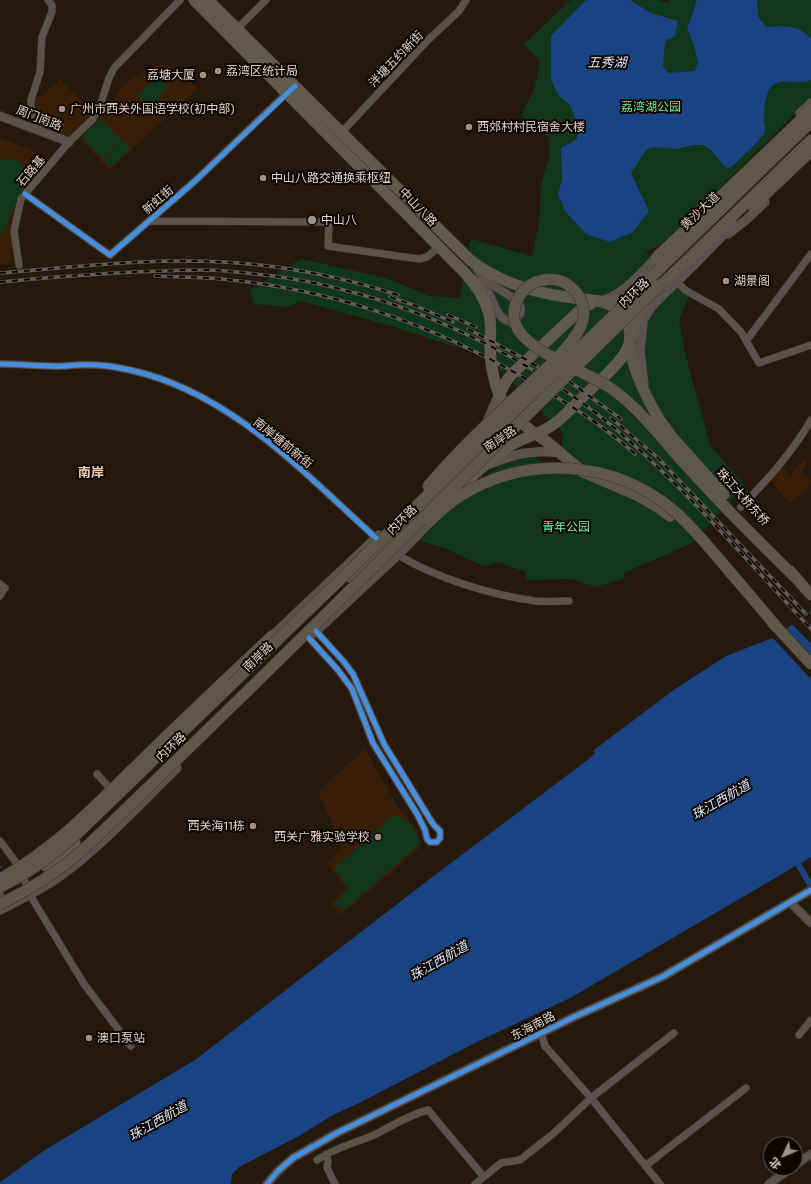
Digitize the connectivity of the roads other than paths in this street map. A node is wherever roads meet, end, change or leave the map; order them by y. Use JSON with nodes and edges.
{"nodes":[{"id":1,"x":48,"y":0,"type":"edge"},
{"id":2,"x":180,"y":0,"type":"edge"},
{"id":3,"x":194,"y":0,"type":"edge"},
{"id":4,"x":208,"y":0,"type":"edge"},
{"id":5,"x":266,"y":0,"type":"edge"},
{"id":6,"x":466,"y":0,"type":"edge"},
{"id":7,"x":237,"y":29,"type":"junction"},
{"id":8,"x":291,"y":89,"type":"junction"},
{"id":9,"x":811,"y":103,"type":"edge"},
{"id":10,"x":811,"y":110,"type":"edge"},
{"id":11,"x":0,"y":116,"type":"edge"},
{"id":12,"x":811,"y":123,"type":"edge"},
{"id":13,"x":42,"y":132,"type":"junction"},
{"id":14,"x":341,"y":132,"type":"junction"},
{"id":15,"x":69,"y":142,"type":"junction"},
{"id":16,"x":811,"y":142,"type":"edge"},
{"id":17,"x":811,"y":157,"type":"edge"},
{"id":18,"x":25,"y":194,"type":"junction"},
{"id":19,"x":149,"y":221,"type":"junction"},
{"id":20,"x":732,"y":222,"type":"junction"},
{"id":21,"x":720,"y":239,"type":"junction"},
{"id":22,"x":439,"y":247,"type":"junction"},
{"id":23,"x":811,"y":254,"type":"edge"},
{"id":24,"x":656,"y":258,"type":"junction"},
{"id":25,"x":469,"y":259,"type":"junction"},
{"id":26,"x":19,"y":265,"type":"dead end"},
{"id":27,"x":466,"y":274,"type":"junction"},
{"id":28,"x":676,"y":282,"type":"junction"},
{"id":29,"x":631,"y":289,"type":"junction"},
{"id":30,"x":599,"y":301,"type":"junction"},
{"id":31,"x":644,"y":310,"type":"junction"},
{"id":32,"x":638,"y":330,"type":"junction"},
{"id":33,"x":746,"y":341,"type":"junction"},
{"id":34,"x":630,"y":342,"type":"junction"},
{"id":35,"x":811,"y":345,"type":"edge"},
{"id":36,"x":640,"y":350,"type":"junction"},
{"id":37,"x":0,"y":364,"type":"edge"},
{"id":38,"x":646,"y":393,"type":"junction"},
{"id":39,"x":499,"y":394,"type":"junction"},
{"id":40,"x":504,"y":404,"type":"junction"},
{"id":41,"x":811,"y":420,"type":"edge"},
{"id":42,"x":534,"y":433,"type":"junction"},
{"id":43,"x":496,"y":435,"type":"junction"},
{"id":44,"x":505,"y":449,"type":"junction"},
{"id":45,"x":560,"y":453,"type":"junction"},
{"id":46,"x":484,"y":466,"type":"junction"},
{"id":47,"x":741,"y":507,"type":"dead end"},
{"id":48,"x":419,"y":512,"type":"junction"},
{"id":49,"x":399,"y":517,"type":"junction"},
{"id":50,"x":393,"y":533,"type":"junction"},
{"id":51,"x":376,"y":538,"type":"junction"},
{"id":52,"x":398,"y":555,"type":"junction"},
{"id":53,"x":795,"y":577,"type":"junction"},
{"id":54,"x":0,"y":584,"type":"edge"},
{"id":55,"x":811,"y":595,"type":"edge"},
{"id":56,"x":0,"y":596,"type":"edge"},
{"id":57,"x":569,"y":601,"type":"dead end"},
{"id":58,"x":776,"y":626,"type":"junction"},
{"id":59,"x":316,"y":628,"type":"junction"},
{"id":60,"x":272,"y":636,"type":"junction"},
{"id":61,"x":309,"y":638,"type":"junction"},
{"id":62,"x":268,"y":656,"type":"junction"},
{"id":63,"x":811,"y":664,"type":"edge"},
{"id":64,"x":187,"y":735,"type":"junction"},
{"id":65,"x":169,"y":741,"type":"junction"},
{"id":66,"x":97,"y":774,"type":"dead end"},
{"id":67,"x":116,"y":795,"type":"junction"},
{"id":68,"x":0,"y":842,"type":"edge"},
{"id":69,"x":48,"y":874,"type":"junction"},
{"id":70,"x":0,"y":879,"type":"edge"},
{"id":71,"x":25,"y":884,"type":"junction"},
{"id":72,"x":0,"y":886,"type":"edge"},
{"id":73,"x":810,"y":890,"type":"edge"},
{"id":74,"x":0,"y":900,"type":"edge"},
{"id":75,"x":791,"y":903,"type":"junction"},
{"id":76,"x":811,"y":923,"type":"edge"},
{"id":77,"x":811,"y":1020,"type":"edge"},
{"id":78,"x":541,"y":1033,"type":"junction"},
{"id":79,"x":674,"y":1033,"type":"dead end"},
{"id":80,"x":800,"y":1035,"type":"dead end"},
{"id":81,"x":131,"y":1046,"type":"dead end"},
{"id":82,"x":746,"y":1088,"type":"dead end"},
{"id":83,"x":591,"y":1098,"type":"junction"},
{"id":84,"x":326,"y":1154,"type":"junction"},
{"id":85,"x":317,"y":1160,"type":"dead end"},
{"id":86,"x":645,"y":1166,"type":"junction"},
{"id":87,"x":780,"y":1176,"type":"edge"},
{"id":88,"x":484,"y":1177,"type":"junction"},
{"id":89,"x":267,"y":1184,"type":"edge"},
{"id":90,"x":335,"y":1184,"type":"edge"},
{"id":91,"x":475,"y":1184,"type":"edge"},
{"id":92,"x":660,"y":1184,"type":"edge"},
{"id":93,"x":769,"y":1184,"type":"edge"}],
"edges":[{"from":1,"to":13,"type":"street"},
{"from":2,"to":15,"type":"street","name":"石路基"},
{"from":3,"to":8,"type":"main road","name":"中山八路"},
{"from":4,"to":7,"type":"main road","name":"中山八路"},
{"from":5,"to":7,"type":"street"},
{"from":6,"to":14,"type":"street","name":"泮塘五约新街"},
{"from":7,"to":8,"type":"main road","name":"中山八路"},
{"from":8,"to":14,"type":"main road","name":"中山八路"},
{"from":8,"to":19,"type":"street","name":"新虹街"},
{"from":8,"to":22,"type":"main road","name":"中山八路"},
{"from":9,"to":24,"type":"main road"},
{"from":10,"to":24,"type":"highway"},
{"from":11,"to":13,"type":"street","name":"周门南路"},
{"from":12,"to":29,"type":"highway","name":"黄沙大道"},
{"from":12,"to":50,"type":"highway","name":"内环路","bridge":true},
{"from":13,"to":15,"type":"street","name":"周门南路"},
{"from":14,"to":25,"type":"main road","name":"中山八路"},
{"from":15,"to":18,"type":"street","name":"石路基"},
{"from":16,"to":20,"type":"highway"},
{"from":16,"to":20,"type":"highway"},
{"from":16,"to":59,"type":"highway","name":"内环路","bridge":true},
{"from":17,"to":21,"type":"main road"},
{"from":18,"to":19,"type":"street","name":"新虹街"},
{"from":18,"to":26,"type":"street","name":"石路基"},
{"from":19,"to":22,"type":"street"},
{"from":20,"to":21,"type":"main road"},
{"from":20,"to":31,"type":"highway"},
{"from":21,"to":28,"type":"main road"},
{"from":22,"to":27,"type":"main road","name":"中山八路"},
{"from":23,"to":33,"type":"street"},
{"from":24,"to":29,"type":"main road"},
{"from":25,"to":27,"type":"street"},
{"from":25,"to":30,"type":"main road","name":"中山八路"},
{"from":27,"to":39,"type":"main road","name":"中山八路"},
{"from":28,"to":31,"type":"main road"},
{"from":28,"to":33,"type":"street"},
{"from":29,"to":30,"type":"highway","name":"黄沙大道"},
{"from":29,"to":31,"type":"street"},
{"from":30,"to":34,"type":"main road","name":"中山八路"},
{"from":30,"to":39,"type":"main road"},
{"from":31,"to":32,"type":"main road"},
{"from":31,"to":34,"type":"highway"},
{"from":31,"to":36,"type":"main road"},
{"from":32,"to":34,"type":"main road"},
{"from":32,"to":36,"type":"main road"},
{"from":33,"to":35,"type":"street"},
{"from":34,"to":38,"type":"highway","name":"珠江大桥东桥"},
{"from":34,"to":42,"type":"main road","name":"南岸路"},
{"from":36,"to":38,"type":"main road"},
{"from":37,"to":51,"type":"street","name":"南岸塘前新街"},
{"from":38,"to":53,"type":"highway","name":"珠江大桥东桥","bridge":true},
{"from":39,"to":40,"type":"main road","name":"中山八路"},
{"from":39,"to":49,"type":"main road"},
{"from":40,"to":42,"type":"main road","name":"中山八路"},
{"from":40,"to":43,"type":"main road","name":"南岸路"},
{"from":41,"to":47,"type":"street"},
{"from":42,"to":44,"type":"main road","name":"南岸路"},
{"from":42,"to":45,"type":"highway"},
{"from":43,"to":44,"type":"street"},
{"from":43,"to":48,"type":"main road","name":"南岸路"},
{"from":44,"to":46,"type":"main road","name":"南岸路"},
{"from":45,"to":46,"type":"main road"},
{"from":45,"to":58,"type":"highway","bridge":true},
{"from":46,"to":52,"type":"main road"},
{"from":46,"to":69,"type":"main road","name":"南岸路"},
{"from":48,"to":49,"type":"main road"},
{"from":48,"to":50,"type":"main road","name":"南岸路"},
{"from":49,"to":51,"type":"main road"},
{"from":50,"to":51,"type":"main road"},
{"from":50,"to":53,"type":"highway","bridge":true},
{"from":50,"to":62,"type":"main road","name":"南岸路"},
{"from":50,"to":72,"type":"highway","name":"内环路","bridge":true},
{"from":51,"to":60,"type":"main road"},
{"from":52,"to":57,"type":"street"},
{"from":52,"to":59,"type":"main road"},
{"from":53,"to":55,"type":"highway","name":"珠江大桥东桥","bridge":true},
{"from":54,"to":56,"type":"street"},
{"from":58,"to":59,"type":"highway","bridge":true},
{"from":58,"to":63,"type":"highway","bridge":true},
{"from":59,"to":61,"type":"main road"},
{"from":59,"to":61,"type":"street"},
{"from":59,"to":74,"type":"highway","name":"内环路","bridge":true},
{"from":60,"to":62,"type":"main road"},
{"from":60,"to":65,"type":"main road"},
{"from":60,"to":70,"type":"highway","bridge":true},
{"from":61,"to":69,"type":"main road"},
{"from":62,"to":64,"type":"main road","name":"南岸路"},
{"from":64,"to":65,"type":"main road"},
{"from":64,"to":69,"type":"main road","name":"南岸路"},
{"from":65,"to":67,"type":"main road"},
{"from":66,"to":67,"type":"street"},
{"from":67,"to":71,"type":"main road"},
{"from":68,"to":71,"type":"street"},
{"from":69,"to":71,"type":"main road","name":"南岸路"},
{"from":71,"to":72,"type":"main road"},
{"from":71,"to":74,"type":"main road","name":"南岸路"},
{"from":71,"to":81,"type":"street"},
{"from":73,"to":75,"type":"street","name":"东海南路"},
{"from":75,"to":76,"type":"street"},
{"from":75,"to":78,"type":"street","name":"东海南路"},
{"from":77,"to":80,"type":"street"},
{"from":78,"to":83,"type":"street"},
{"from":78,"to":89,"type":"street","name":"东海南路"},
{"from":79,"to":83,"type":"street"},
{"from":82,"to":86,"type":"street"},
{"from":83,"to":86,"type":"street"},
{"from":83,"to":88,"type":"street"},
{"from":84,"to":85,"type":"street"},
{"from":84,"to":88,"type":"street"},
{"from":84,"to":90,"type":"street"},
{"from":86,"to":92,"type":"street"},
{"from":87,"to":93,"type":"street"},
{"from":88,"to":91,"type":"street"}]}
